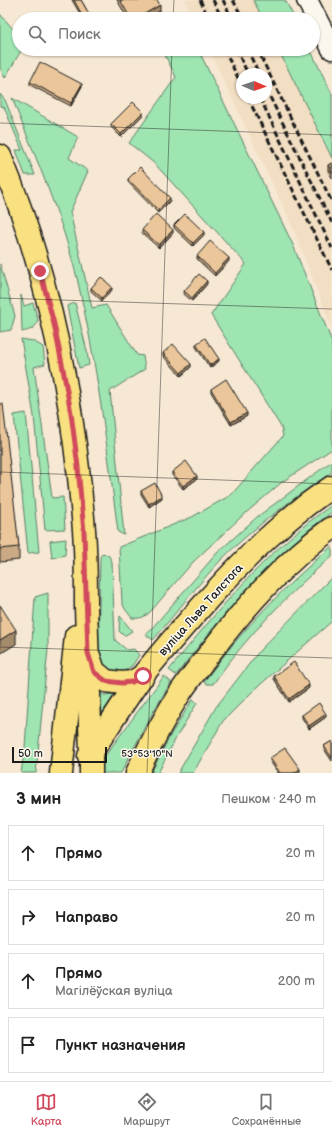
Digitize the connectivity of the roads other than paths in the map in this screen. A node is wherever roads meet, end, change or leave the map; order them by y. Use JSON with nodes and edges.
{"nodes":[{"id":1,"x":307,"y":0,"type":"edge"},
{"id":2,"x":313,"y":12,"type":"edge"},
{"id":3,"x":320,"y":25,"type":"edge"},
{"id":4,"x":332,"y":49,"type":"edge"},
{"id":5,"x":0,"y":156,"type":"edge"},
{"id":6,"x":332,"y":487,"type":"edge"},
{"id":7,"x":332,"y":528,"type":"edge"},
{"id":8,"x":85,"y":555,"type":"junction"},
{"id":9,"x":88,"y":653,"type":"junction"},
{"id":10,"x":143,"y":676,"type":"junction"},
{"id":11,"x":91,"y":763,"type":"edge"},
{"id":12,"x":61,"y":773,"type":"edge"},
{"id":13,"x":78,"y":773,"type":"edge"},
{"id":14,"x":137,"y":773,"type":"edge"}],
"edges":[{"from":1,"to":2,"type":"main road"},
{"from":3,"to":4,"type":"main road"},
{"from":5,"to":8,"type":"main road"},
{"from":6,"to":10,"type":"main road","name":"вуліца Льва Талстога"},
{"from":7,"to":14,"type":"main road"},
{"from":8,"to":9,"type":"main road"},
{"from":8,"to":12,"type":"main road"},
{"from":9,"to":10,"type":"main road"},
{"from":9,"to":11,"type":"main road"},
{"from":10,"to":11,"type":"main road","name":"вуліца Льва Талстога"},
{"from":11,"to":13,"type":"main road","name":"вуліца Льва Талстога"}]}
